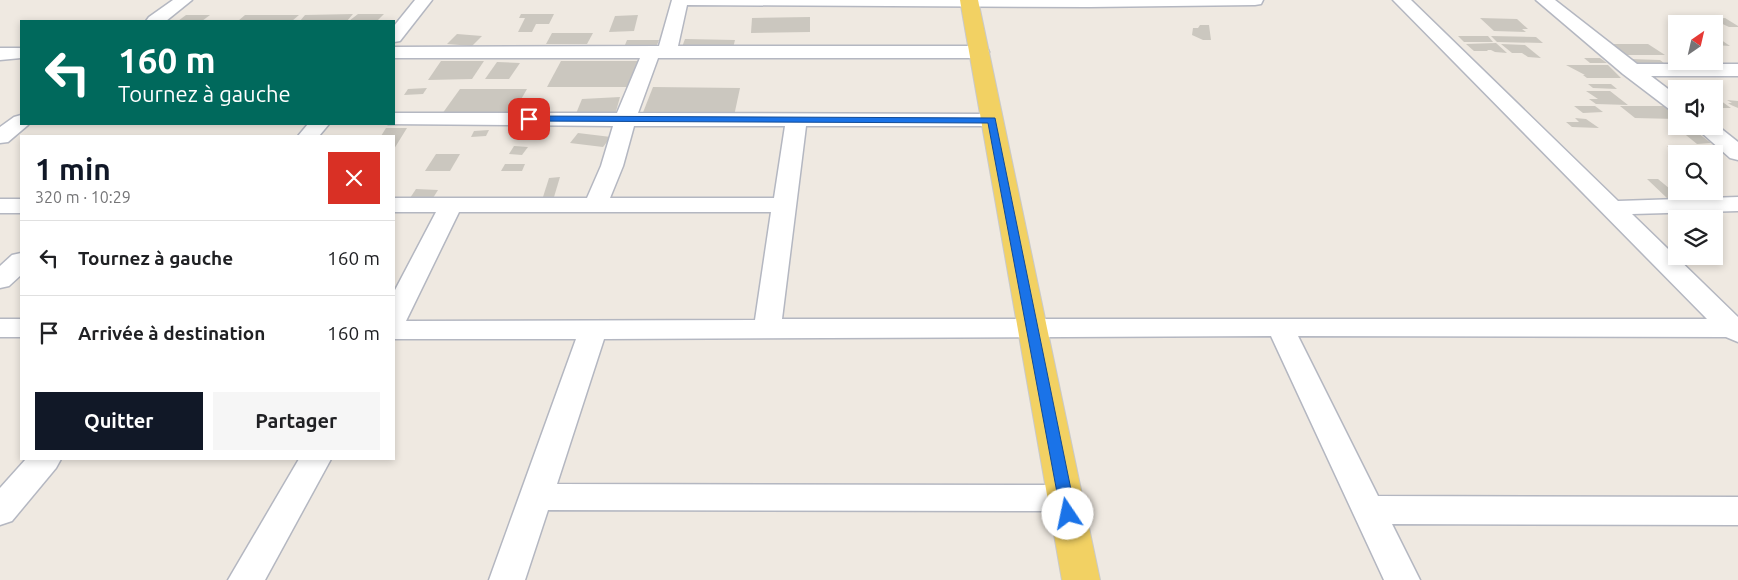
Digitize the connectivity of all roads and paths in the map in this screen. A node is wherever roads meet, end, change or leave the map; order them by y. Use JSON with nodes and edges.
{"nodes":[{"id":1,"x":184,"y":0,"type":"edge"},
{"id":2,"x":424,"y":0,"type":"edge"},
{"id":3,"x":680,"y":0,"type":"edge"},
{"id":4,"x":687,"y":0,"type":"edge"},
{"id":5,"x":774,"y":0,"type":"edge"},
{"id":6,"x":969,"y":0,"type":"edge"},
{"id":7,"x":1256,"y":0,"type":"edge"},
{"id":8,"x":1401,"y":0,"type":"edge"},
{"id":9,"x":1544,"y":0,"type":"edge"},
{"id":10,"x":1088,"y":1,"type":"edge"},
{"id":11,"x":157,"y":20,"type":"edge"},
{"id":12,"x":395,"y":36,"type":"edge"},
{"id":13,"x":395,"y":52,"type":"edge"},
{"id":14,"x":659,"y":52,"type":"junction"},
{"id":15,"x":980,"y":52,"type":"junction"},
{"id":16,"x":0,"y":54,"type":"edge"},
{"id":17,"x":20,"y":54,"type":"edge"},
{"id":18,"x":1630,"y":70,"type":"junction"},
{"id":19,"x":1738,"y":70,"type":"edge"},
{"id":20,"x":1668,"y":99,"type":"edge"},
{"id":21,"x":395,"y":119,"type":"edge"},
{"id":22,"x":625,"y":119,"type":"junction"},
{"id":23,"x":796,"y":120,"type":"junction"},
{"id":24,"x":992,"y":120,"type":"junction"},
{"id":25,"x":20,"y":122,"type":"edge"},
{"id":26,"x":318,"y":125,"type":"edge"},
{"id":27,"x":309,"y":135,"type":"edge"},
{"id":28,"x":1715,"y":135,"type":"edge"},
{"id":29,"x":0,"y":137,"type":"edge"},
{"id":30,"x":1738,"y":153,"type":"edge"},
{"id":31,"x":596,"y":204,"type":"junction"},
{"id":32,"x":1738,"y":204,"type":"edge"},
{"id":33,"x":395,"y":205,"type":"edge"},
{"id":34,"x":451,"y":205,"type":"junction"},
{"id":35,"x":786,"y":205,"type":"junction"},
{"id":36,"x":0,"y":206,"type":"edge"},
{"id":37,"x":20,"y":206,"type":"edge"},
{"id":38,"x":1612,"y":208,"type":"junction"},
{"id":39,"x":20,"y":262,"type":"edge"},
{"id":40,"x":0,"y":280,"type":"edge"},
{"id":41,"x":395,"y":316,"type":"edge"},
{"id":42,"x":1280,"y":327,"type":"junction"},
{"id":43,"x":0,"y":328,"type":"edge"},
{"id":44,"x":20,"y":328,"type":"edge"},
{"id":45,"x":594,"y":328,"type":"junction"},
{"id":46,"x":767,"y":328,"type":"junction"},
{"id":47,"x":1032,"y":328,"type":"junction"},
{"id":48,"x":395,"y":330,"type":"edge"},
{"id":49,"x":1736,"y":330,"type":"edge"},
{"id":50,"x":44,"y":460,"type":"edge"},
{"id":51,"x":314,"y":460,"type":"edge"},
{"id":52,"x":534,"y":497,"type":"junction"},
{"id":53,"x":1065,"y":498,"type":"junction"},
{"id":54,"x":2,"y":507,"type":"edge"},
{"id":55,"x":1368,"y":510,"type":"junction"},
{"id":56,"x":1738,"y":511,"type":"edge"},
{"id":57,"x":246,"y":580,"type":"edge"},
{"id":58,"x":506,"y":580,"type":"edge"},
{"id":59,"x":1081,"y":580,"type":"edge"},
{"id":60,"x":1402,"y":580,"type":"edge"}],
"edges":[{"from":1,"to":11,"type":"street"},
{"from":2,"to":12,"type":"street"},
{"from":3,"to":14,"type":"street"},
{"from":4,"to":5,"type":"street"},
{"from":5,"to":6,"type":"street"},
{"from":6,"to":10,"type":"street"},
{"from":6,"to":15,"type":"main road"},
{"from":7,"to":10,"type":"street"},
{"from":8,"to":38,"type":"street"},
{"from":9,"to":18,"type":"street"},
{"from":13,"to":14,"type":"street"},
{"from":14,"to":15,"type":"street"},
{"from":14,"to":22,"type":"street"},
{"from":15,"to":24,"type":"main road"},
{"from":16,"to":17,"type":"street"},
{"from":18,"to":19,"type":"street"},
{"from":18,"to":20,"type":"street"},
{"from":21,"to":22,"type":"street"},
{"from":22,"to":23,"type":"street"},
{"from":22,"to":31,"type":"street"},
{"from":23,"to":24,"type":"street"},
{"from":23,"to":35,"type":"street"},
{"from":24,"to":47,"type":"main road"},
{"from":25,"to":29,"type":"street"},
{"from":26,"to":27,"type":"street"},
{"from":28,"to":30,"type":"street"},
{"from":31,"to":34,"type":"street"},
{"from":31,"to":35,"type":"street"},
{"from":32,"to":38,"type":"street"},
{"from":33,"to":34,"type":"street"},
{"from":34,"to":41,"type":"street"},
{"from":35,"to":46,"type":"street"},
{"from":36,"to":37,"type":"street"},
{"from":38,"to":49,"type":"street"},
{"from":39,"to":40,"type":"street"},
{"from":42,"to":47,"type":"street"},
{"from":42,"to":49,"type":"street"},
{"from":42,"to":55,"type":"street"},
{"from":43,"to":44,"type":"street"},
{"from":45,"to":46,"type":"street"},
{"from":45,"to":48,"type":"street"},
{"from":45,"to":52,"type":"street"},
{"from":46,"to":47,"type":"street"},
{"from":47,"to":53,"type":"main road"},
{"from":50,"to":54,"type":"street"},
{"from":51,"to":57,"type":"street"},
{"from":52,"to":53,"type":"street"},
{"from":52,"to":58,"type":"street"},
{"from":53,"to":59,"type":"main road"},
{"from":55,"to":56,"type":"street"},
{"from":55,"to":60,"type":"street"}]}
